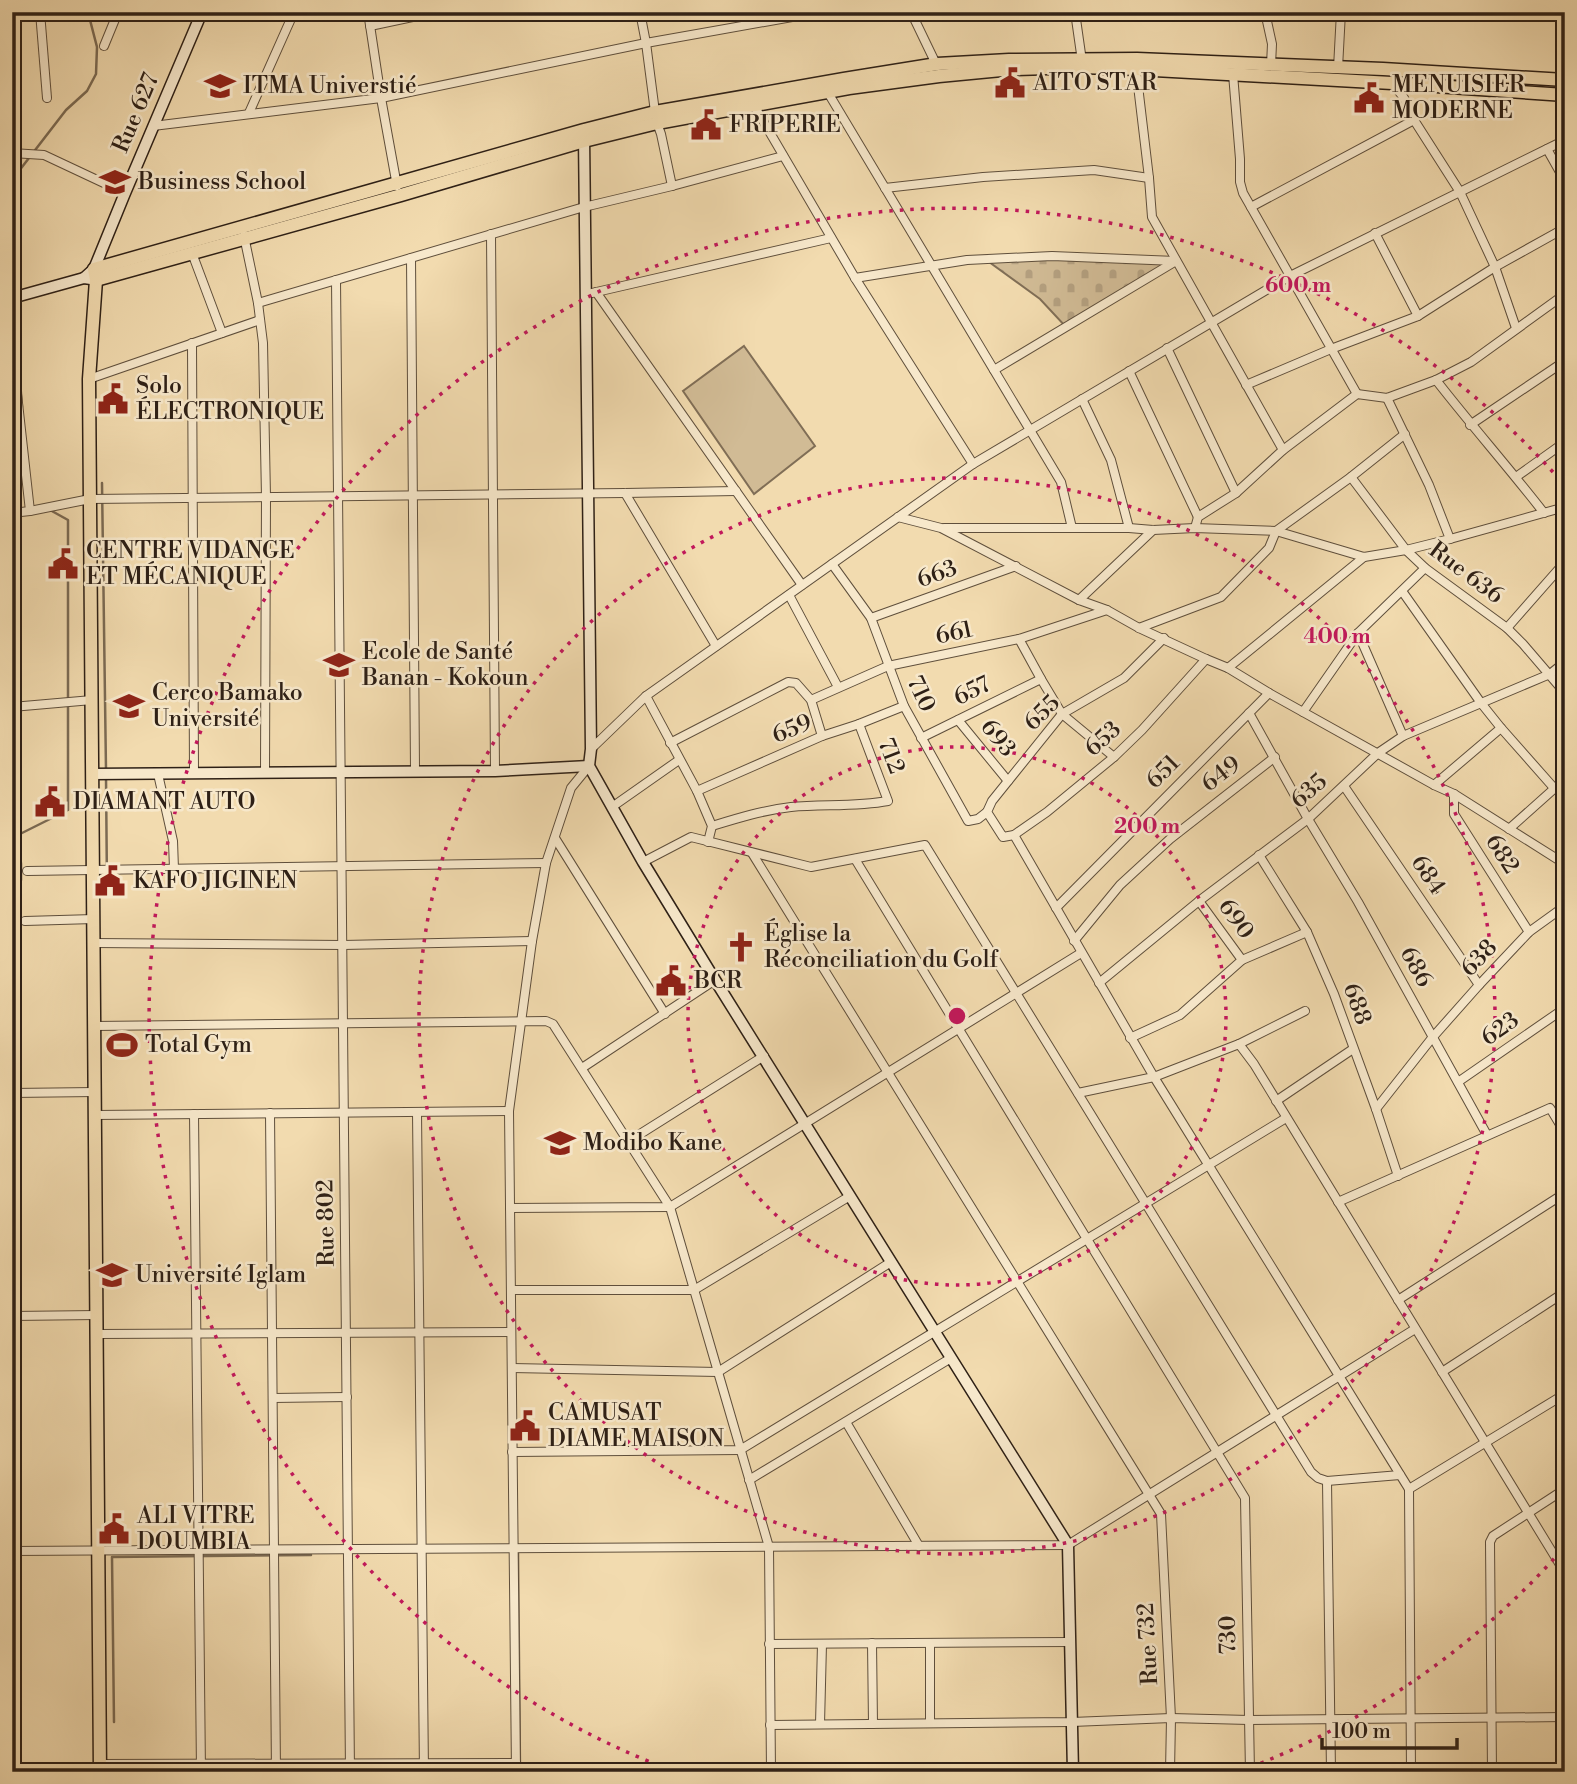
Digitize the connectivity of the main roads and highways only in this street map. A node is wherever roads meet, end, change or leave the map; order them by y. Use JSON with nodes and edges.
{"nodes":[{"id":1,"x":1082,"y":63,"type":"junction"},
{"id":2,"x":938,"y":70,"type":"junction"},
{"id":3,"x":1565,"y":80,"type":"edge"},
{"id":4,"x":1565,"y":95,"type":"edge"},
{"id":5,"x":751,"y":100,"type":"junction"},
{"id":6,"x":242,"y":232,"type":"junction"},
{"id":7,"x":91,"y":276,"type":"junction"},
{"id":8,"x":100,"y":1768,"type":"edge"}],
"edges":[{"from":1,"to":2,"type":"main road"},
{"from":1,"to":3,"type":"main road"},
{"from":1,"to":4,"type":"main road"},
{"from":2,"to":5,"type":"main road"},
{"from":2,"to":5,"type":"main road"},
{"from":5,"to":6,"type":"main road"},
{"from":6,"to":7,"type":"main road"},
{"from":6,"to":7,"type":"main road"},
{"from":7,"to":8,"type":"main road"}]}
